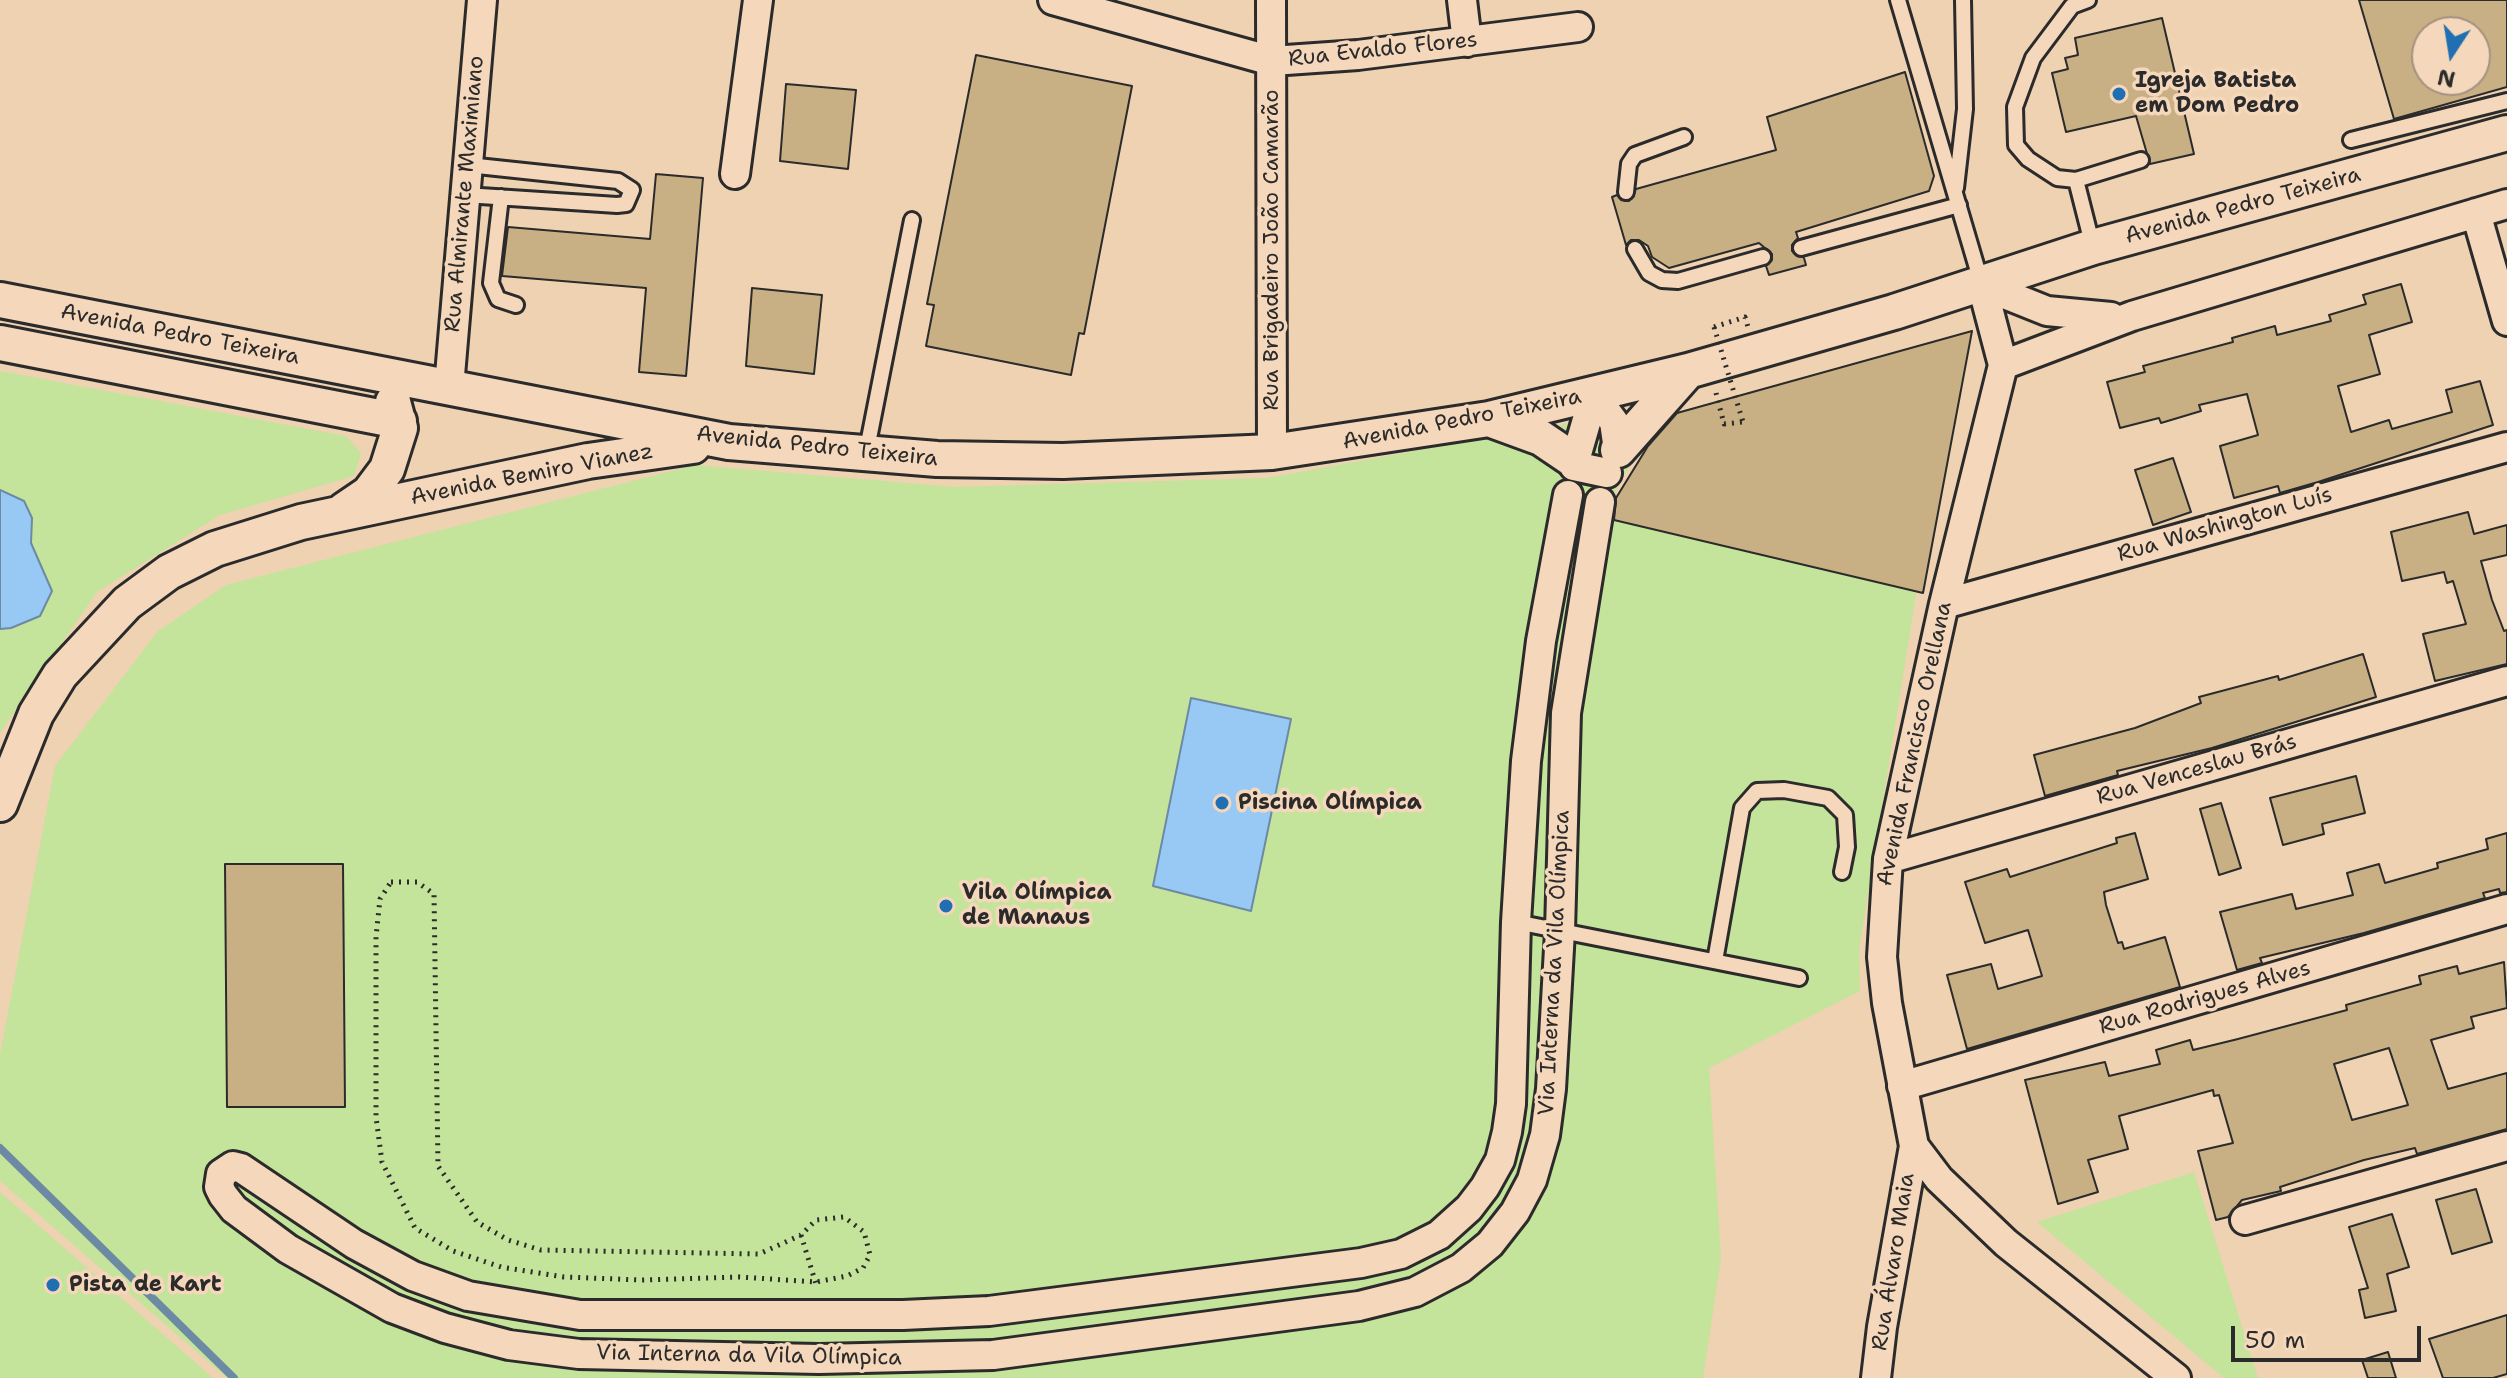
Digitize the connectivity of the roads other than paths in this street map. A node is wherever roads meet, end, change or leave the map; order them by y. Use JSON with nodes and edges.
{"nodes":[{"id":1,"x":482,"y":0,"type":"edge"},
{"id":2,"x":758,"y":0,"type":"edge"},
{"id":3,"x":1053,"y":0,"type":"edge"},
{"id":4,"x":1271,"y":0,"type":"edge"},
{"id":5,"x":1462,"y":0,"type":"edge"},
{"id":6,"x":1898,"y":0,"type":"edge"},
{"id":7,"x":1963,"y":0,"type":"edge"},
{"id":8,"x":2088,"y":0,"type":"edge"},
{"id":9,"x":2073,"y":3,"type":"edge"},
{"id":10,"x":1578,"y":27,"type":"dead end"},
{"id":11,"x":1467,"y":42,"type":"junction"},
{"id":12,"x":1272,"y":61,"type":"junction"},
{"id":13,"x":2507,"y":101,"type":"edge"},
{"id":14,"x":2507,"y":133,"type":"edge"},
{"id":15,"x":1684,"y":137,"type":"dead end"},
{"id":16,"x":2351,"y":140,"type":"dead end"},
{"id":17,"x":2141,"y":160,"type":"dead end"},
{"id":18,"x":468,"y":165,"type":"junction"},
{"id":19,"x":735,"y":174,"type":"dead end"},
{"id":20,"x":2076,"y":180,"type":"junction"},
{"id":21,"x":1626,"y":192,"type":"dead end"},
{"id":22,"x":465,"y":195,"type":"junction"},
{"id":23,"x":501,"y":197,"type":"junction"},
{"id":24,"x":1957,"y":198,"type":"junction"},
{"id":25,"x":2507,"y":204,"type":"edge"},
{"id":26,"x":2476,"y":213,"type":"junction"},
{"id":27,"x":912,"y":220,"type":"dead end"},
{"id":28,"x":2093,"y":247,"type":"junction"},
{"id":29,"x":1801,"y":248,"type":"dead end"},
{"id":30,"x":1635,"y":249,"type":"dead end"},
{"id":31,"x":1763,"y":257,"type":"dead end"},
{"id":32,"x":1982,"y":285,"type":"junction"},
{"id":33,"x":0,"y":300,"type":"edge"},
{"id":34,"x":516,"y":305,"type":"dead end"},
{"id":35,"x":2132,"y":316,"type":"junction"},
{"id":36,"x":2507,"y":321,"type":"edge"},
{"id":37,"x":0,"y":343,"type":"edge"},
{"id":38,"x":2003,"y":365,"type":"junction"},
{"id":39,"x":1688,"y":371,"type":"junction"},
{"id":40,"x":375,"y":373,"type":"junction"},
{"id":41,"x":449,"y":387,"type":"junction"},
{"id":42,"x":1594,"y":395,"type":"junction"},
{"id":43,"x":1489,"y":419,"type":"junction"},
{"id":44,"x":399,"y":421,"type":"junction"},
{"id":45,"x":729,"y":442,"type":"junction"},
{"id":46,"x":2507,"y":447,"type":"edge"},
{"id":47,"x":1272,"y":452,"type":"junction"},
{"id":48,"x":866,"y":455,"type":"junction"},
{"id":49,"x":1613,"y":462,"type":"junction"},
{"id":50,"x":1574,"y":464,"type":"junction"},
{"id":51,"x":1568,"y":495,"type":"dead end"},
{"id":52,"x":1600,"y":502,"type":"dead end"},
{"id":53,"x":337,"y":515,"type":"junction"},
{"id":54,"x":1944,"y":604,"type":"junction"},
{"id":55,"x":2507,"y":681,"type":"edge"},
{"id":56,"x":1566,"y":713,"type":"junction"},
{"id":57,"x":1531,"y":714,"type":"junction"},
{"id":58,"x":0,"y":804,"type":"edge"},
{"id":59,"x":1888,"y":859,"type":"junction"},
{"id":60,"x":1842,"y":872,"type":"dead end"},
{"id":61,"x":2507,"y":909,"type":"edge"},
{"id":62,"x":1516,"y":922,"type":"junction"},
{"id":63,"x":1560,"y":931,"type":"junction"},
{"id":64,"x":1715,"y":961,"type":"junction"},
{"id":65,"x":1799,"y":978,"type":"dead end"},
{"id":66,"x":1902,"y":1086,"type":"junction"},
{"id":67,"x":1914,"y":1146,"type":"junction"},
{"id":68,"x":2507,"y":1146,"type":"edge"},
{"id":69,"x":2245,"y":1220,"type":"dead end"},
{"id":70,"x":1270,"y":1276,"type":"junction"},
{"id":71,"x":1133,"y":1293,"type":"junction"},
{"id":72,"x":580,"y":1315,"type":"junction"},
{"id":73,"x":818,"y":1315,"type":"junction"},
{"id":74,"x":1274,"y":1317,"type":"junction"},
{"id":75,"x":1137,"y":1336,"type":"junction"},
{"id":76,"x":579,"y":1354,"type":"junction"},
{"id":77,"x":819,"y":1359,"type":"junction"},
{"id":78,"x":2171,"y":1376,"type":"edge"},
{"id":79,"x":1876,"y":1378,"type":"edge"}],
"edges":[{"from":1,"to":18,"type":"street","name":"Rua Almirante Maximiano"},
{"from":2,"to":19,"type":"street"},
{"from":3,"to":12,"type":"street","name":"Rua Evaldo Flores"},
{"from":4,"to":12,"type":"street","name":"Rua Brigadeiro João Camarão"},
{"from":5,"to":11,"type":"street"},
{"from":6,"to":24,"type":"lane"},
{"from":7,"to":24,"type":"lane"},
{"from":8,"to":9,"type":"lane"},
{"from":9,"to":20,"type":"lane"},
{"from":10,"to":11,"type":"street","name":"Rua Evaldo Flores"},
{"from":11,"to":12,"type":"street","name":"Rua Evaldo Flores"},
{"from":12,"to":47,"type":"street","name":"Rua Brigadeiro João Camarão"},
{"from":13,"to":16,"type":"lane"},
{"from":14,"to":28,"type":"street","name":"Avenida Pedro Teixeira"},
{"from":15,"to":21,"type":"lane"},
{"from":17,"to":20,"type":"lane"},
{"from":18,"to":22,"type":"street","name":"Rua Almirante Maximiano"},
{"from":18,"to":23,"type":"lane"},
{"from":20,"to":28,"type":"lane"},
{"from":22,"to":23,"type":"lane"},
{"from":22,"to":41,"type":"street","name":"Rua Almirante Maximiano"},
{"from":23,"to":34,"type":"lane"},
{"from":24,"to":29,"type":"lane"},
{"from":24,"to":32,"type":"lane"},
{"from":25,"to":26,"type":"street"},
{"from":26,"to":35,"type":"street"},
{"from":26,"to":36,"type":"street"},
{"from":27,"to":48,"type":"lane"},
{"from":28,"to":32,"type":"street","name":"Avenida Pedro Teixeira"},
{"from":30,"to":31,"type":"lane"},
{"from":32,"to":35,"type":"street"},
{"from":32,"to":38,"type":"street","name":"Avenida Francisco Orellana"},
{"from":32,"to":39,"type":"street","name":"Avenida Pedro Teixeira"},
{"from":33,"to":40,"type":"street","name":"Avenida Pedro Teixeira"},
{"from":35,"to":38,"type":"street"},
{"from":37,"to":44,"type":"street","name":"Avenida Pedro Teixeira"},
{"from":38,"to":54,"type":"street","name":"Avenida Francisco Orellana"},
{"from":39,"to":42,"type":"street","name":"Avenida Pedro Teixeira"},
{"from":39,"to":49,"type":"street"},
{"from":40,"to":41,"type":"street","name":"Avenida Pedro Teixeira"},
{"from":40,"to":44,"type":"street"},
{"from":41,"to":45,"type":"street","name":"Avenida Pedro Teixeira"},
{"from":42,"to":43,"type":"street","name":"Avenida Pedro Teixeira"},
{"from":42,"to":49,"type":"street","name":"Avenida Pedro Teixeira"},
{"from":42,"to":50,"type":"street","name":"Avenida Pedro Teixeira"},
{"from":43,"to":47,"type":"street","name":"Avenida Pedro Teixeira"},
{"from":43,"to":50,"type":"street"},
{"from":44,"to":53,"type":"street","name":"Avenida Bemiro Vianez"},
{"from":45,"to":48,"type":"street","name":"Avenida Pedro Teixeira"},
{"from":45,"to":53,"type":"street","name":"Avenida Bemiro Vianez"},
{"from":46,"to":54,"type":"street","name":"Rua Washington Luís"},
{"from":47,"to":48,"type":"street","name":"Avenida Pedro Teixeira"},
{"from":49,"to":50,"type":"street"},
{"from":51,"to":57,"type":"street","name":"Via Interna da Vila Olímpica"},
{"from":52,"to":56,"type":"street","name":"Via Interna da Vila Olímpica"},
{"from":53,"to":58,"type":"street","name":"Avenida Bemiro Vianez"},
{"from":54,"to":59,"type":"street","name":"Avenida Francisco Orellana"},
{"from":55,"to":59,"type":"street","name":"Rua Venceslau Brás"},
{"from":56,"to":57,"type":"street"},
{"from":56,"to":63,"type":"street","name":"Via Interna da Vila Olímpica"},
{"from":57,"to":62,"type":"street","name":"Via Interna da Vila Olímpica"},
{"from":59,"to":66,"type":"street","name":"Avenida Francisco Orellana"},
{"from":60,"to":64,"type":"lane"},
{"from":61,"to":66,"type":"street","name":"Rua Rodrigues Alves"},
{"from":62,"to":63,"type":"lane"},
{"from":62,"to":70,"type":"street","name":"Via Interna da Vila Olímpica"},
{"from":63,"to":64,"type":"lane"},
{"from":63,"to":74,"type":"street","name":"Via Interna da Vila Olímpica"},
{"from":64,"to":65,"type":"lane"},
{"from":66,"to":67,"type":"street","name":"Avenida Francisco Orellana"},
{"from":67,"to":78,"type":"street","name":"Avenida Francisco Orellana"},
{"from":67,"to":79,"type":"street","name":"Rua Álvaro Maia"},
{"from":68,"to":69,"type":"street"},
{"from":70,"to":71,"type":"street","name":"Via Interna da Vila Olímpica"},
{"from":70,"to":74,"type":"street"},
{"from":71,"to":73,"type":"street","name":"Via Interna da Vila Olímpica"},
{"from":71,"to":75,"type":"street"},
{"from":72,"to":73,"type":"street","name":"Via Interna da Vila Olímpica"},
{"from":72,"to":76,"type":"street"},
{"from":72,"to":76,"type":"street","name":"Via Interna da Vila Olímpica"},
{"from":73,"to":77,"type":"street"},
{"from":74,"to":75,"type":"street","name":"Via Interna da Vila Olímpica"},
{"from":75,"to":77,"type":"street","name":"Via Interna da Vila Olímpica"},
{"from":76,"to":77,"type":"street","name":"Via Interna da Vila Olímpica"}]}
